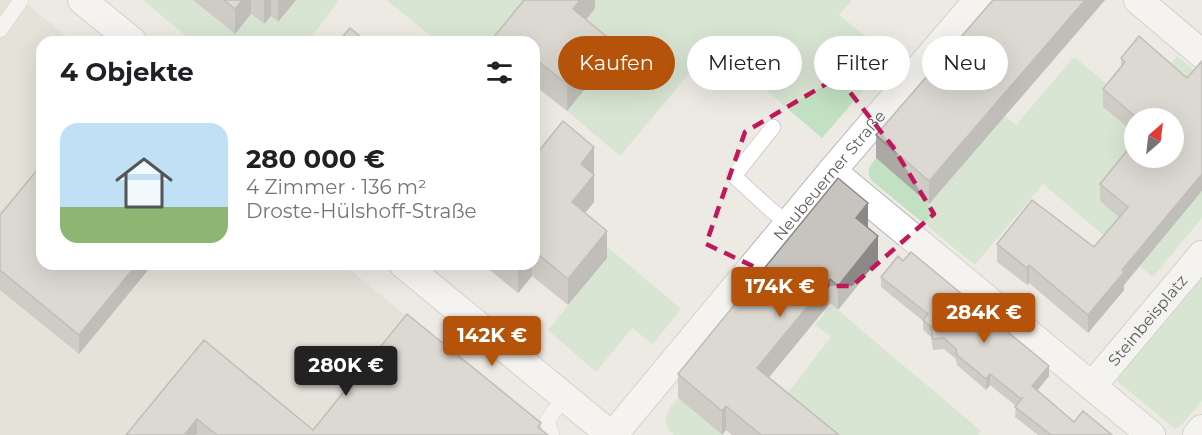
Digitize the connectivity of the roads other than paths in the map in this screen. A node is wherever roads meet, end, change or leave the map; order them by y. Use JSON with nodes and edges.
{"nodes":[{"id":1,"x":21,"y":0,"type":"edge"},
{"id":2,"x":82,"y":0,"type":"edge"},
{"id":3,"x":978,"y":0,"type":"edge"},
{"id":4,"x":1138,"y":0,"type":"edge"},
{"id":5,"x":0,"y":30,"type":"edge"},
{"id":6,"x":126,"y":36,"type":"edge"},
{"id":7,"x":1202,"y":54,"type":"edge"},
{"id":8,"x":773,"y":126,"type":"dead end"},
{"id":9,"x":832,"y":171,"type":"junction"},
{"id":10,"x":788,"y":223,"type":"junction"},
{"id":11,"x":1202,"y":255,"type":"edge"},
{"id":12,"x":410,"y":270,"type":"edge"},
{"id":13,"x":1092,"y":386,"type":"junction"},
{"id":14,"x":565,"y":396,"type":"junction"},
{"id":15,"x":1202,"y":429,"type":"edge"},
{"id":16,"x":552,"y":435,"type":"edge"},
{"id":17,"x":612,"y":435,"type":"edge"},
{"id":18,"x":1151,"y":435,"type":"edge"},
{"id":19,"x":1197,"y":435,"type":"edge"}],
"edges":[{"from":1,"to":5,"type":"lane"},
{"from":2,"to":6,"type":"street"},
{"from":3,"to":9,"type":"street","name":"Neubeuerner Straße"},
{"from":4,"to":7,"type":"street"},
{"from":8,"to":10,"type":"lane"},
{"from":9,"to":10,"type":"street","name":"Neubeuerner Straße"},
{"from":9,"to":13,"type":"street"},
{"from":10,"to":17,"type":"street","name":"Neubeuerner Straße"},
{"from":11,"to":13,"type":"street","name":"Steinbeisplatz"},
{"from":12,"to":14,"type":"street"},
{"from":13,"to":18,"type":"street"},
{"from":14,"to":16,"type":"lane"},
{"from":14,"to":17,"type":"street"},
{"from":15,"to":19,"type":"street"}]}
